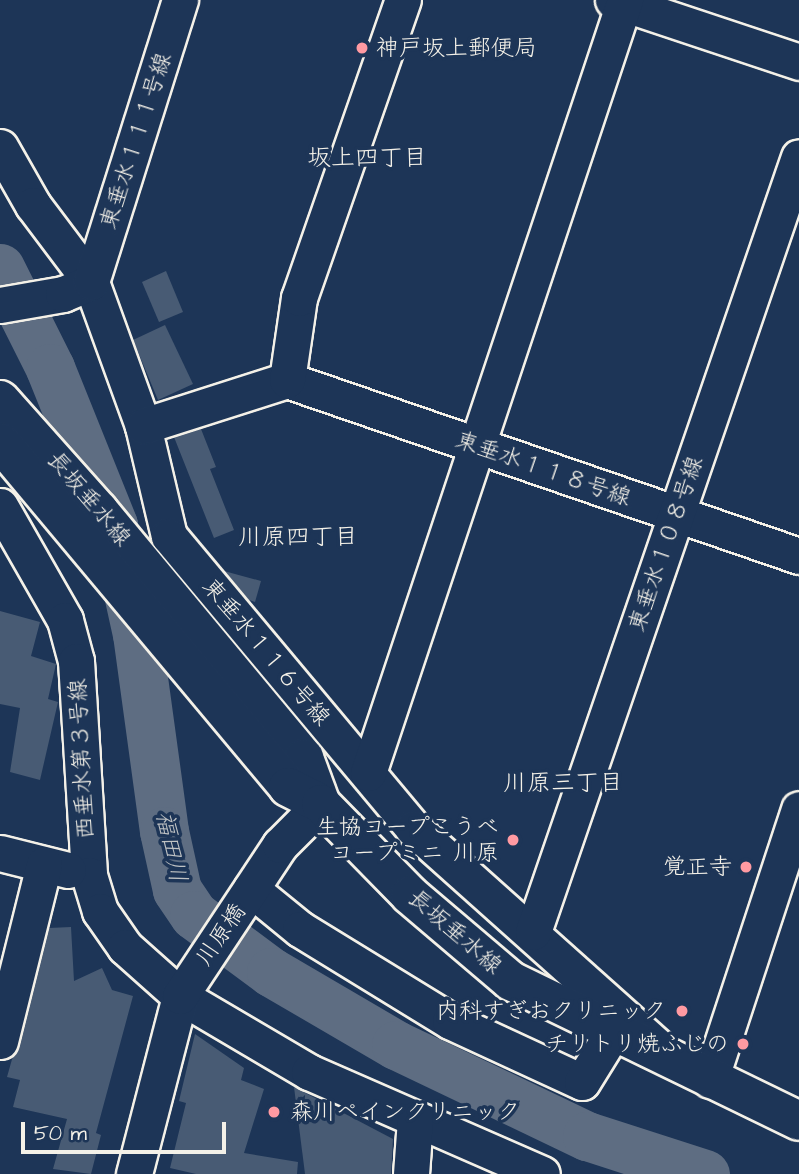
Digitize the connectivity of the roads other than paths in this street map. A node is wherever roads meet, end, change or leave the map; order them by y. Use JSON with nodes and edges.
{"nodes":[{"id":1,"x":180,"y":0,"type":"edge"},
{"id":2,"x":403,"y":0,"type":"edge"},
{"id":3,"x":621,"y":1,"type":"edge"},
{"id":4,"x":799,"y":62,"type":"edge"},
{"id":5,"x":0,"y":147,"type":"edge"},
{"id":6,"x":799,"y":157,"type":"edge"},
{"id":7,"x":77,"y":288,"type":"junction"},
{"id":8,"x":0,"y":305,"type":"edge"},
{"id":9,"x":287,"y":380,"type":"junction"},
{"id":10,"x":0,"y":400,"type":"edge"},
{"id":11,"x":143,"y":426,"type":"junction"},
{"id":12,"x":0,"y":442,"type":"edge"},
{"id":13,"x":477,"y":446,"type":"junction"},
{"id":14,"x":0,"y":506,"type":"edge"},
{"id":15,"x":676,"y":515,"type":"junction"},
{"id":16,"x":799,"y":556,"type":"edge"},
{"id":17,"x":190,"y":645,"type":"junction"},
{"id":18,"x":368,"y":773,"type":"junction"},
{"id":19,"x":321,"y":804,"type":"junction"},
{"id":20,"x":799,"y":808,"type":"edge"},
{"id":21,"x":0,"y":853,"type":"edge"},
{"id":22,"x":44,"y":864,"type":"junction"},
{"id":23,"x":89,"y":876,"type":"junction"},
{"id":24,"x":251,"y":889,"type":"junction"},
{"id":25,"x":533,"y":932,"type":"junction"},
{"id":26,"x":185,"y":989,"type":"junction"},
{"id":27,"x":613,"y":1032,"type":"junction"},
{"id":28,"x":0,"y":1041,"type":"edge"},
{"id":29,"x":676,"y":1063,"type":"junction"},
{"id":30,"x":710,"y":1080,"type":"junction"},
{"id":31,"x":415,"y":1119,"type":"junction"},
{"id":32,"x":799,"y":1121,"type":"edge"},
{"id":33,"x":134,"y":1174,"type":"edge"},
{"id":34,"x":411,"y":1174,"type":"edge"},
{"id":35,"x":542,"y":1174,"type":"edge"}],
"edges":[{"from":1,"to":7,"type":"street","name":"東垂水１１１号線"},
{"from":2,"to":9,"type":"street"},
{"from":3,"to":4,"type":"street"},
{"from":3,"to":13,"type":"street"},
{"from":5,"to":7,"type":"street","name":"東垂水１１６号線"},
{"from":6,"to":15,"type":"street","name":"東垂水１０８号線"},
{"from":7,"to":8,"type":"street"},
{"from":7,"to":11,"type":"street","name":"東垂水１１６号線"},
{"from":9,"to":11,"type":"street"},
{"from":9,"to":13,"type":"street","name":"東垂水１１８号線"},
{"from":10,"to":17,"type":"main road","name":"長坂垂水線"},
{"from":11,"to":18,"type":"street","name":"東垂水１１６号線"},
{"from":12,"to":17,"type":"main road","name":"長坂垂水線"},
{"from":13,"to":15,"type":"street","name":"東垂水１１８号線"},
{"from":13,"to":18,"type":"street"},
{"from":14,"to":23,"type":"street","name":"西垂水第３号線"},
{"from":15,"to":16,"type":"street","name":"東垂水１１８号線"},
{"from":15,"to":25,"type":"street","name":"東垂水１０８号線"},
{"from":17,"to":19,"type":"main road","name":"長坂垂水線"},
{"from":18,"to":25,"type":"street","name":"東垂水１１６号線"},
{"from":19,"to":24,"type":"street"},
{"from":19,"to":27,"type":"main road","name":"長坂垂水線"},
{"from":20,"to":30,"type":"street"},
{"from":21,"to":22,"type":"street"},
{"from":22,"to":23,"type":"street"},
{"from":22,"to":28,"type":"street"},
{"from":23,"to":26,"type":"street","name":"西垂水第３号線"},
{"from":24,"to":26,"type":"street","name":"川原橋"},
{"from":24,"to":27,"type":"street"},
{"from":25,"to":29,"type":"street","name":"東垂水１１６号線"},
{"from":26,"to":31,"type":"street","name":"西垂水第３号線"},
{"from":26,"to":33,"type":"street","name":"川原橋"},
{"from":27,"to":29,"type":"main road","name":"長坂垂水線"},
{"from":29,"to":30,"type":"main road","name":"長坂垂水線"},
{"from":30,"to":32,"type":"main road","name":"長坂垂水線"},
{"from":31,"to":34,"type":"street"},
{"from":31,"to":35,"type":"street","name":"西垂水第３号線"}]}
